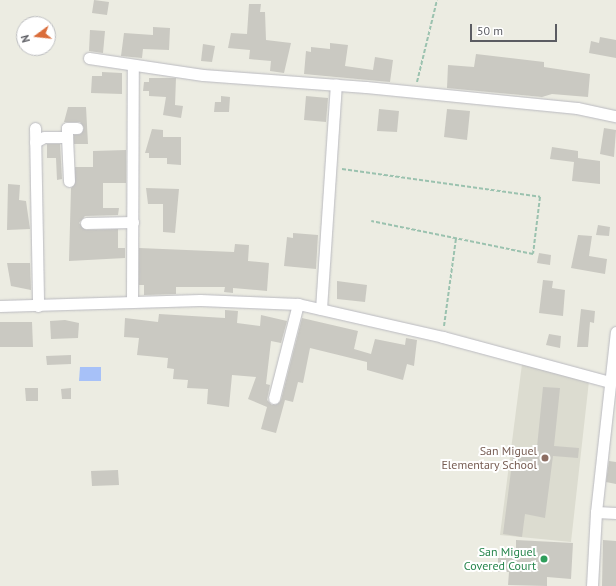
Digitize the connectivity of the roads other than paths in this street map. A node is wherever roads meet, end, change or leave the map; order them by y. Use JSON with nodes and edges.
{"nodes":[{"id":1,"x":89,"y":58,"type":"dead end"},
{"id":2,"x":133,"y":64,"type":"junction"},
{"id":3,"x":336,"y":84,"type":"junction"},
{"id":4,"x":616,"y":116,"type":"edge"},
{"id":5,"x":35,"y":128,"type":"dead end"},
{"id":6,"x":77,"y":128,"type":"dead end"},
{"id":7,"x":67,"y":138,"type":"junction"},
{"id":8,"x":35,"y":142,"type":"junction"},
{"id":9,"x":69,"y":181,"type":"dead end"},
{"id":10,"x":133,"y":222,"type":"junction"},
{"id":11,"x":86,"y":223,"type":"dead end"},
{"id":12,"x":132,"y":302,"type":"junction"},
{"id":13,"x":298,"y":304,"type":"junction"},
{"id":14,"x":0,"y":306,"type":"edge"},
{"id":15,"x":38,"y":306,"type":"junction"},
{"id":16,"x":321,"y":309,"type":"junction"},
{"id":17,"x":616,"y":332,"type":"edge"},
{"id":18,"x":610,"y":382,"type":"junction"},
{"id":19,"x":274,"y":398,"type":"dead end"},
{"id":20,"x":596,"y":512,"type":"junction"},
{"id":21,"x":616,"y":513,"type":"edge"},
{"id":22,"x":592,"y":586,"type":"edge"}],
"edges":[{"from":1,"to":2,"type":"street"},
{"from":2,"to":3,"type":"street"},
{"from":2,"to":10,"type":"street"},
{"from":3,"to":4,"type":"street"},
{"from":3,"to":16,"type":"street"},
{"from":5,"to":8,"type":"street"},
{"from":6,"to":7,"type":"street"},
{"from":7,"to":8,"type":"street"},
{"from":7,"to":9,"type":"street"},
{"from":8,"to":15,"type":"street"},
{"from":10,"to":11,"type":"street"},
{"from":10,"to":12,"type":"street"},
{"from":12,"to":13,"type":"street"},
{"from":12,"to":15,"type":"street"},
{"from":13,"to":16,"type":"street"},
{"from":13,"to":19,"type":"street"},
{"from":14,"to":15,"type":"street"},
{"from":16,"to":18,"type":"street"},
{"from":17,"to":18,"type":"street"},
{"from":18,"to":20,"type":"street"},
{"from":20,"to":21,"type":"street"},
{"from":20,"to":22,"type":"street"}]}
